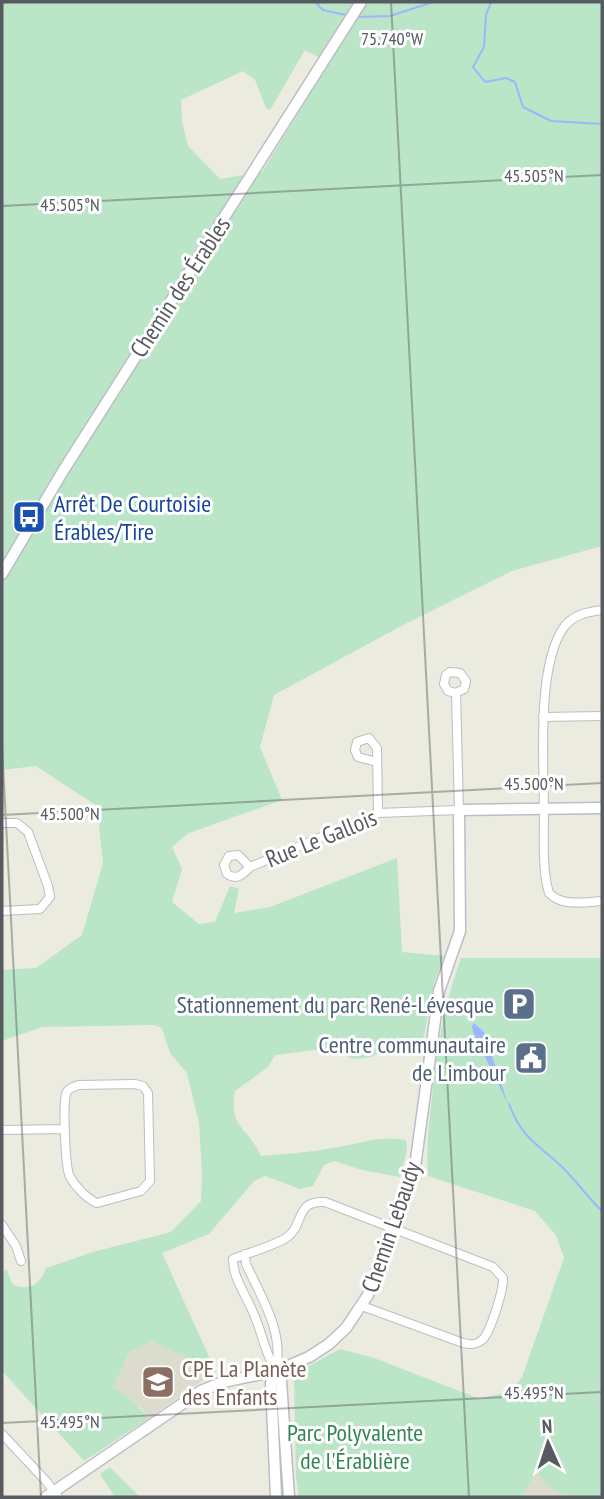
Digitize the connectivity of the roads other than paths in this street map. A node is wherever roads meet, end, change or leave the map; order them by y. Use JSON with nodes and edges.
{"nodes":[{"id":1,"x":361,"y":2,"type":"edge"},
{"id":2,"x":2,"y":574,"type":"edge"},
{"id":3,"x":602,"y":610,"type":"edge"},
{"id":4,"x":456,"y":693,"type":"dead end"},
{"id":5,"x":602,"y":716,"type":"edge"},
{"id":6,"x":543,"y":717,"type":"junction"},
{"id":7,"x":377,"y":762,"type":"dead end"},
{"id":8,"x":602,"y":808,"type":"edge"},
{"id":9,"x":544,"y":809,"type":"junction"},
{"id":10,"x":459,"y":810,"type":"junction"},
{"id":11,"x":378,"y":813,"type":"junction"},
{"id":12,"x":2,"y":823,"type":"edge"},
{"id":13,"x":250,"y":867,"type":"dead end"},
{"id":14,"x":602,"y":901,"type":"edge"},
{"id":15,"x":2,"y":911,"type":"edge"},
{"id":16,"x":65,"y":1129,"type":"junction"},
{"id":17,"x":2,"y":1130,"type":"edge"},
{"id":18,"x":2,"y":1225,"type":"edge"},
{"id":19,"x":392,"y":1230,"type":"junction"},
{"id":20,"x":245,"y":1254,"type":"junction"},
{"id":21,"x":21,"y":1261,"type":"dead end"},
{"id":22,"x":362,"y":1306,"type":"junction"},
{"id":23,"x":276,"y":1371,"type":"junction"},
{"id":24,"x":2,"y":1434,"type":"edge"},
{"id":25,"x":53,"y":1495,"type":"edge"},
{"id":26,"x":275,"y":1497,"type":"edge"},
{"id":27,"x":289,"y":1497,"type":"edge"}],
"edges":[{"from":1,"to":2,"type":"street","name":"Chemin des Érables"},
{"from":3,"to":6,"type":"street"},
{"from":4,"to":10,"type":"street","name":"Chemin Lebaudy"},
{"from":5,"to":6,"type":"street"},
{"from":6,"to":9,"type":"street"},
{"from":7,"to":11,"type":"street"},
{"from":8,"to":9,"type":"street","name":"Rue Le Gallois"},
{"from":9,"to":10,"type":"street","name":"Rue Le Gallois"},
{"from":9,"to":14,"type":"street"},
{"from":10,"to":11,"type":"street","name":"Rue Le Gallois"},
{"from":10,"to":19,"type":"street","name":"Chemin Lebaudy"},
{"from":11,"to":13,"type":"street","name":"Rue Le Gallois"},
{"from":12,"to":15,"type":"street"},
{"from":16,"to":16,"type":"street"},
{"from":16,"to":17,"type":"street"},
{"from":18,"to":21,"type":"street"},
{"from":19,"to":20,"type":"street"},
{"from":19,"to":22,"type":"street","name":"Chemin Lebaudy"},
{"from":19,"to":22,"type":"street"},
{"from":20,"to":23,"type":"street"},
{"from":20,"to":23,"type":"street"},
{"from":22,"to":23,"type":"street","name":"Chemin Lebaudy"},
{"from":23,"to":25,"type":"street","name":"Chemin Lebaudy"},
{"from":23,"to":26,"type":"street"},
{"from":23,"to":27,"type":"street"},
{"from":24,"to":25,"type":"street"}]}
